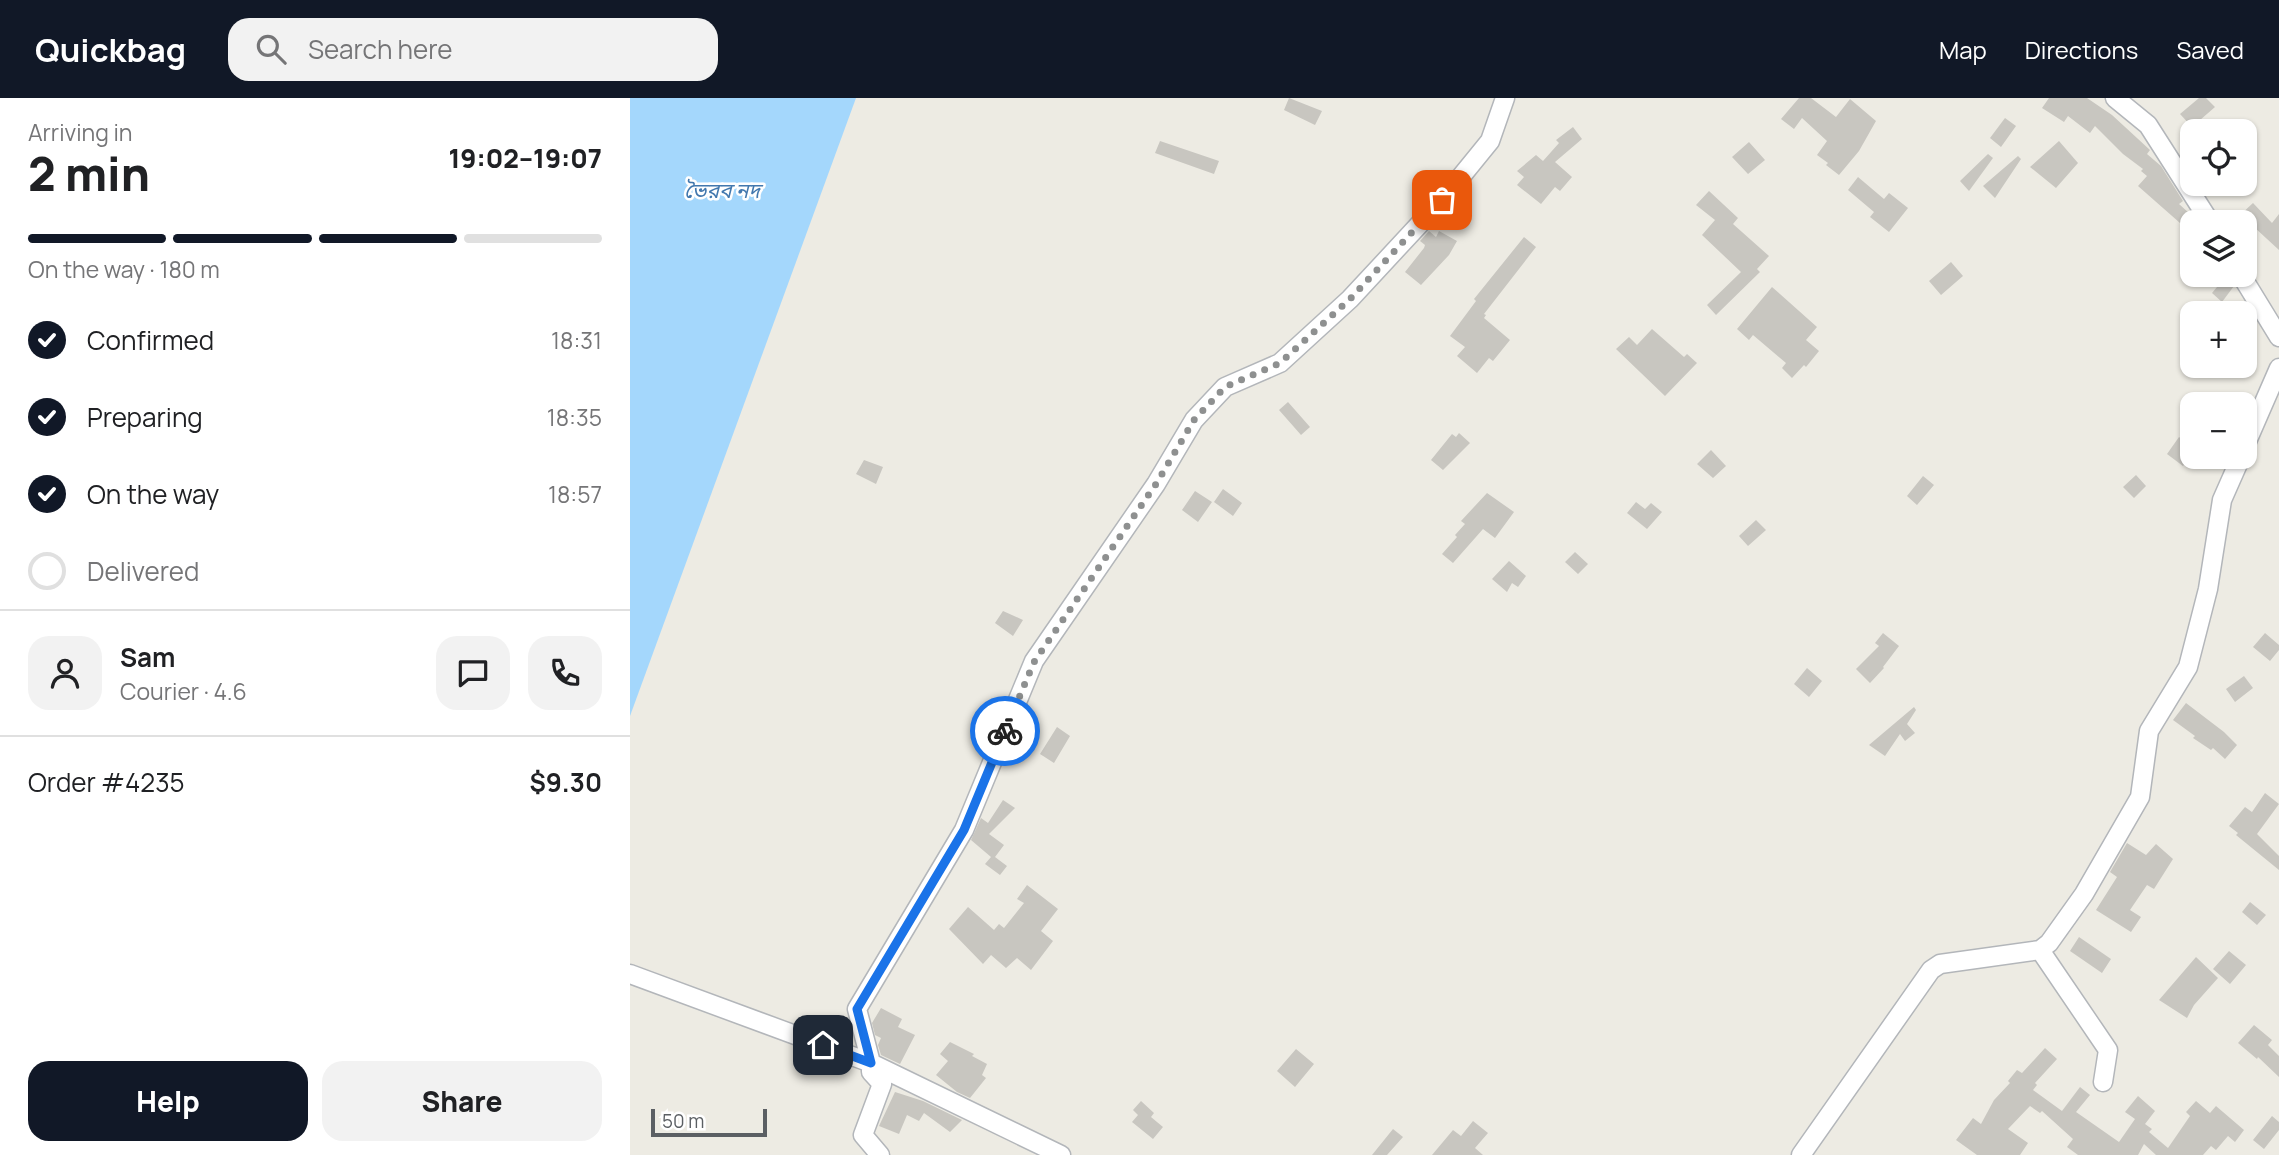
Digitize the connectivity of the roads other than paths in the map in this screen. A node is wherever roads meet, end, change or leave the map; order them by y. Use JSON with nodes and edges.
{"nodes":[{"id":1,"x":1505,"y":98,"type":"edge"},
{"id":2,"x":2115,"y":98,"type":"edge"},
{"id":3,"x":2202,"y":210,"type":"edge"},
{"id":4,"x":2248,"y":287,"type":"edge"},
{"id":5,"x":2279,"y":337,"type":"edge"},
{"id":6,"x":2279,"y":368,"type":"edge"},
{"id":7,"x":2257,"y":418,"type":"edge"},
{"id":8,"x":2236,"y":469,"type":"edge"},
{"id":9,"x":2040,"y":950,"type":"junction"},
{"id":10,"x":630,"y":974,"type":"edge"},
{"id":11,"x":871,"y":1063,"type":"junction"},
{"id":12,"x":2103,"y":1082,"type":"dead end"},
{"id":13,"x":880,"y":1155,"type":"edge"},
{"id":14,"x":1061,"y":1155,"type":"edge"},
{"id":15,"x":1801,"y":1155,"type":"edge"}],
"edges":[{"from":1,"to":11,"type":"street"},
{"from":2,"to":3,"type":"street"},
{"from":4,"to":5,"type":"street"},
{"from":6,"to":7,"type":"street"},
{"from":8,"to":9,"type":"street"},
{"from":9,"to":12,"type":"street"},
{"from":9,"to":15,"type":"street"},
{"from":10,"to":11,"type":"street"},
{"from":11,"to":13,"type":"street"},
{"from":11,"to":14,"type":"street"}]}
